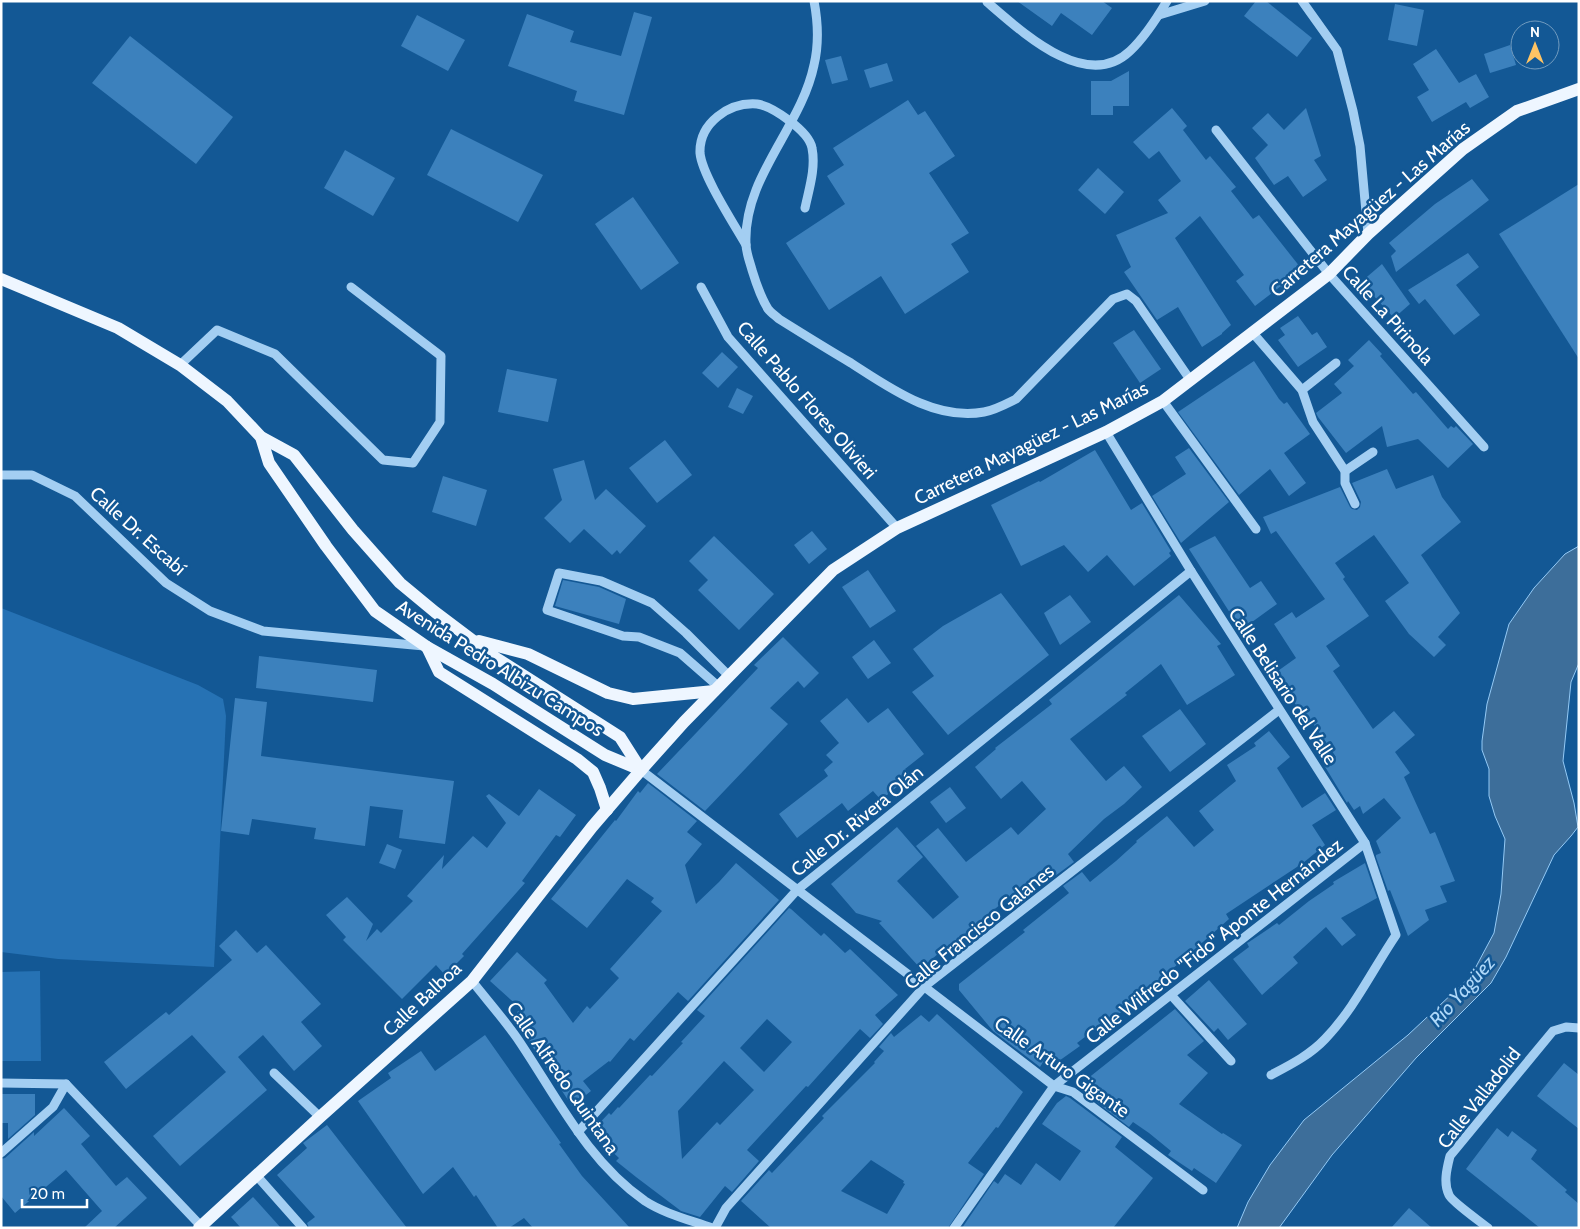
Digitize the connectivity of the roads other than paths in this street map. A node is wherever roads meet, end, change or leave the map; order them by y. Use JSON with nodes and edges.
{"nodes":[{"id":1,"x":814,"y":1,"type":"edge"},
{"id":2,"x":1167,"y":1,"type":"edge"},
{"id":3,"x":1205,"y":1,"type":"edge"},
{"id":4,"x":1302,"y":1,"type":"edge"},
{"id":5,"x":987,"y":2,"type":"edge"},
{"id":6,"x":1159,"y":15,"type":"junction"},
{"id":7,"x":1579,"y":89,"type":"edge"},
{"id":8,"x":791,"y":121,"type":"junction"},
{"id":9,"x":1216,"y":130,"type":"dead end"},
{"id":10,"x":805,"y":208,"type":"dead end"},
{"id":11,"x":1368,"y":234,"type":"junction"},
{"id":12,"x":746,"y":245,"type":"junction"},
{"id":13,"x":1329,"y":274,"type":"junction"},
{"id":14,"x":1,"y":279,"type":"edge"},
{"id":15,"x":351,"y":288,"type":"dead end"},
{"id":16,"x":701,"y":288,"type":"dead end"},
{"id":17,"x":1252,"y":332,"type":"junction"},
{"id":18,"x":1336,"y":363,"type":"dead end"},
{"id":19,"x":180,"y":365,"type":"junction"},
{"id":20,"x":1191,"y":381,"type":"junction"},
{"id":21,"x":1302,"y":390,"type":"junction"},
{"id":22,"x":1163,"y":401,"type":"junction"},
{"id":23,"x":1106,"y":432,"type":"junction"},
{"id":24,"x":261,"y":437,"type":"junction"},
{"id":25,"x":1484,"y":446,"type":"dead end"},
{"id":26,"x":1373,"y":452,"type":"dead end"},
{"id":27,"x":1345,"y":472,"type":"junction"},
{"id":28,"x":1,"y":475,"type":"edge"},
{"id":29,"x":1355,"y":504,"type":"dead end"},
{"id":30,"x":897,"y":528,"type":"junction"},
{"id":31,"x":1256,"y":529,"type":"dead end"},
{"id":32,"x":1191,"y":571,"type":"junction"},
{"id":33,"x":471,"y":639,"type":"junction"},
{"id":34,"x":427,"y":647,"type":"junction"},
{"id":35,"x":729,"y":676,"type":"junction"},
{"id":36,"x":717,"y":689,"type":"junction"},
{"id":37,"x":1279,"y":710,"type":"junction"},
{"id":38,"x":641,"y":770,"type":"junction"},
{"id":39,"x":607,"y":810,"type":"junction"},
{"id":40,"x":1365,"y":843,"type":"junction"},
{"id":41,"x":797,"y":890,"type":"junction"},
{"id":42,"x":472,"y":981,"type":"junction"},
{"id":43,"x":925,"y":986,"type":"junction"},
{"id":44,"x":1171,"y":995,"type":"junction"},
{"id":45,"x":1579,"y":1028,"type":"edge"},
{"id":46,"x":1231,"y":1061,"type":"dead end"},
{"id":47,"x":274,"y":1073,"type":"dead end"},
{"id":48,"x":1271,"y":1075,"type":"dead end"},
{"id":49,"x":1,"y":1083,"type":"edge"},
{"id":50,"x":66,"y":1084,"type":"junction"},
{"id":51,"x":1054,"y":1086,"type":"junction"},
{"id":52,"x":320,"y":1117,"type":"junction"},
{"id":53,"x":578,"y":1132,"type":"junction"},
{"id":54,"x":1,"y":1153,"type":"edge"},
{"id":55,"x":257,"y":1176,"type":"junction"},
{"id":56,"x":1203,"y":1190,"type":"dead end"},
{"id":57,"x":200,"y":1227,"type":"edge"},
{"id":58,"x":303,"y":1228,"type":"edge"},
{"id":59,"x":714,"y":1228,"type":"edge"},
{"id":60,"x":954,"y":1228,"type":"edge"},
{"id":61,"x":1488,"y":1228,"type":"edge"}],
"edges":[{"from":1,"to":8,"type":"street"},
{"from":2,"to":6,"type":"street"},
{"from":3,"to":6,"type":"street"},
{"from":4,"to":11,"type":"street"},
{"from":5,"to":6,"type":"street"},
{"from":7,"to":11,"type":"main road","name":"Carretera Mayagüez - Las Marías"},
{"from":8,"to":10,"type":"street"},
{"from":8,"to":12,"type":"street"},
{"from":8,"to":12,"type":"street"},
{"from":9,"to":13,"type":"street","name":"Calle La Pirinola"},
{"from":11,"to":13,"type":"main road","name":"Carretera Mayagüez - Las Marías"},
{"from":12,"to":20,"type":"street"},
{"from":13,"to":17,"type":"main road","name":"Carretera Mayagüez - Las Marías"},
{"from":13,"to":25,"type":"street","name":"Calle La Pirinola"},
{"from":14,"to":19,"type":"main road","name":"Avenida Pedro Albizu Campos"},
{"from":15,"to":19,"type":"street"},
{"from":16,"to":30,"type":"street","name":"Calle Pablo Flores Olivieri"},
{"from":17,"to":20,"type":"main road","name":"Carretera Mayagüez - Las Marías"},
{"from":17,"to":21,"type":"street"},
{"from":18,"to":21,"type":"street"},
{"from":19,"to":24,"type":"main road","name":"Avenida Pedro Albizu Campos"},
{"from":20,"to":22,"type":"main road","name":"Carretera Mayagüez - Las Marías"},
{"from":21,"to":27,"type":"street"},
{"from":22,"to":23,"type":"main road","name":"Carretera Mayagüez - Las Marías"},
{"from":22,"to":31,"type":"street"},
{"from":23,"to":30,"type":"main road","name":"Carretera Mayagüez - Las Marías"},
{"from":23,"to":32,"type":"street","name":"Calle Belisario del Valle"},
{"from":24,"to":33,"type":"main road","name":"Avenida Pedro Albizu Campos"},
{"from":24,"to":34,"type":"main road","name":"Avenida Pedro Albizu Campos"},
{"from":26,"to":27,"type":"street"},
{"from":27,"to":29,"type":"street"},
{"from":28,"to":34,"type":"street","name":"Calle Dr. Escabí"},
{"from":30,"to":35,"type":"main road","name":"Carretera Mayagüez - Las Marías"},
{"from":32,"to":37,"type":"street","name":"Calle Belisario del Valle"},
{"from":32,"to":41,"type":"street","name":"Calle Dr. Rivera Olán"},
{"from":33,"to":36,"type":"main road"},
{"from":33,"to":38,"type":"main road","name":"Avenida Pedro Albizu Campos"},
{"from":34,"to":38,"type":"main road","name":"Avenida Pedro Albizu Campos"},
{"from":34,"to":39,"type":"main road"},
{"from":35,"to":36,"type":"main road","name":"Carretera Mayagüez - Las Marías"},
{"from":35,"to":36,"type":"street"},
{"from":36,"to":38,"type":"main road","name":"Carretera Mayagüez - Las Marías"},
{"from":37,"to":40,"type":"street","name":"Calle Belisario del Valle"},
{"from":37,"to":43,"type":"street","name":"Calle Francisco Galanes"},
{"from":38,"to":39,"type":"main road","name":"Calle Balboa"},
{"from":38,"to":41,"type":"street","name":"Calle Arturo Gigante"},
{"from":39,"to":42,"type":"main road","name":"Calle Balboa"},
{"from":40,"to":44,"type":"street","name":"Calle Wilfredo \"Fido\" Aponte Hernández"},
{"from":40,"to":48,"type":"street","name":"Calle Belisario del Valle"},
{"from":41,"to":43,"type":"street","name":"Calle Arturo Gigante"},
{"from":41,"to":53,"type":"street","name":"Calle Dr. Rivera Olán"},
{"from":42,"to":52,"type":"main road","name":"Calle Balboa"},
{"from":42,"to":53,"type":"street","name":"Calle Alfredo Quintana"},
{"from":43,"to":51,"type":"street","name":"Calle Arturo Gigante"},
{"from":43,"to":59,"type":"street","name":"Calle Francisco Galanes"},
{"from":44,"to":46,"type":"street"},
{"from":44,"to":51,"type":"street","name":"Calle Wilfredo \"Fido\" Aponte Hernández"},
{"from":45,"to":61,"type":"street","name":"Calle Valladolid"},
{"from":47,"to":52,"type":"street"},
{"from":49,"to":50,"type":"street"},
{"from":50,"to":54,"type":"street"},
{"from":50,"to":57,"type":"street"},
{"from":51,"to":56,"type":"street","name":"Calle Arturo Gigante"},
{"from":51,"to":60,"type":"street","name":"Calle Wilfredo \"Fido\" Aponte Hernández"},
{"from":52,"to":55,"type":"main road","name":"Calle Balboa"},
{"from":53,"to":59,"type":"street","name":"Calle Alfredo Quintana"},
{"from":55,"to":57,"type":"main road","name":"Calle Balboa"},
{"from":55,"to":58,"type":"street"}]}
